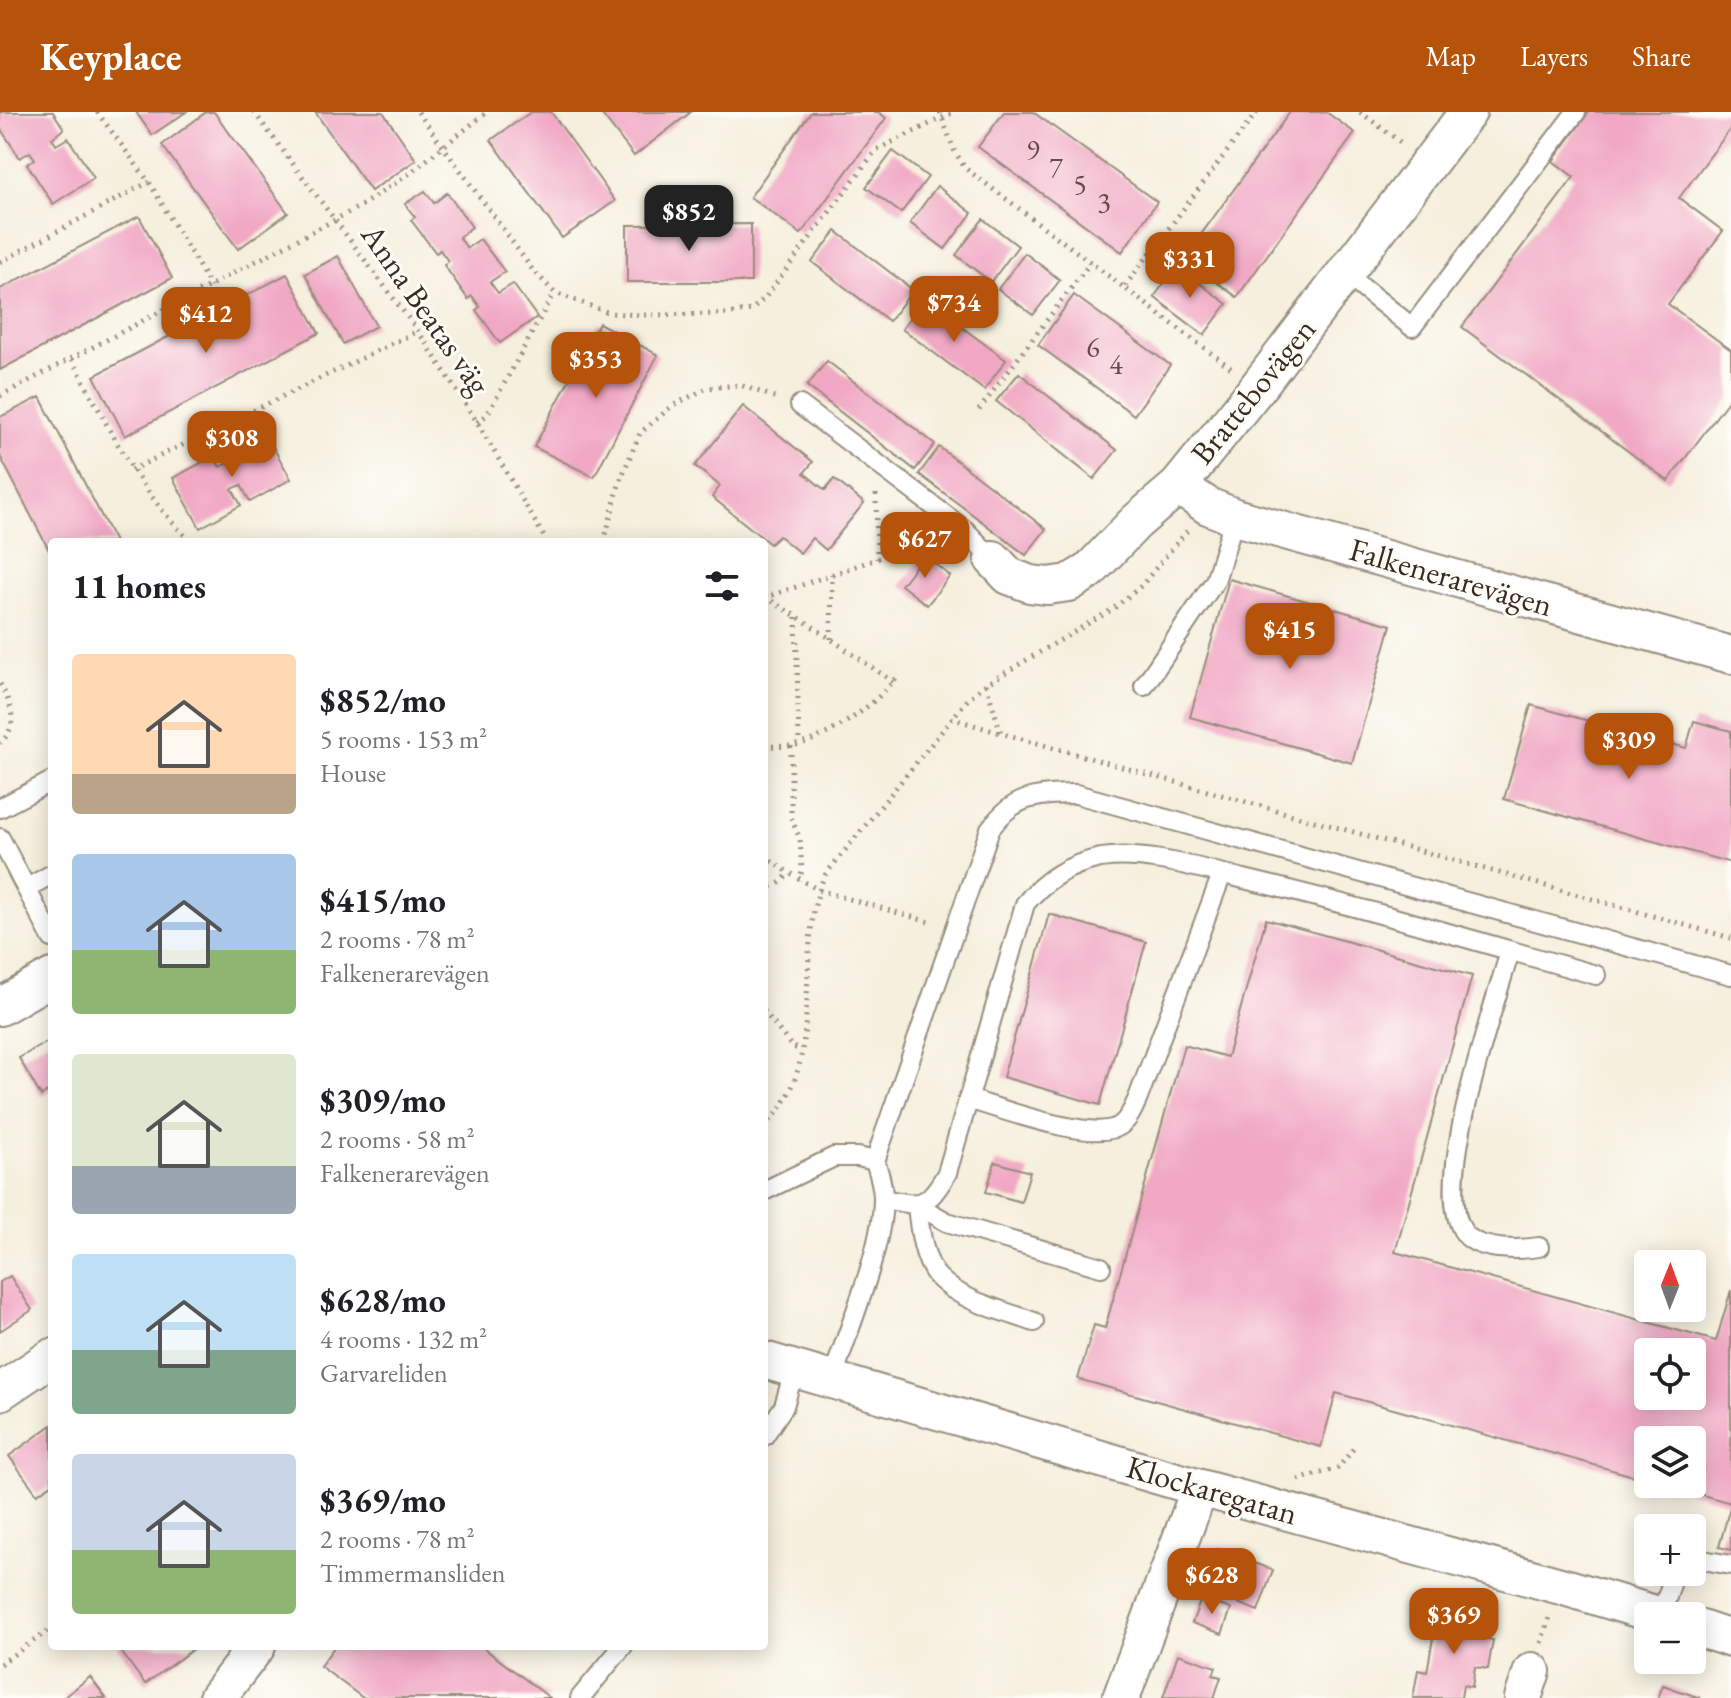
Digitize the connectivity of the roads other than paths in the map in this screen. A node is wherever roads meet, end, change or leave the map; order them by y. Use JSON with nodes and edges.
{"nodes":[{"id":1,"x":1468,"y":112,"type":"edge"},
{"id":2,"x":1576,"y":112,"type":"edge"},
{"id":3,"x":1345,"y":274,"type":"junction"},
{"id":4,"x":800,"y":405,"type":"road end"},
{"id":5,"x":1178,"y":486,"type":"junction"},
{"id":6,"x":1235,"y":517,"type":"junction"},
{"id":7,"x":993,"y":559,"type":"joint"},
{"id":8,"x":1731,"y":655,"type":"edge"},
{"id":9,"x":1144,"y":686,"type":"dead end"},
{"id":10,"x":48,"y":783,"type":"edge"},
{"id":11,"x":0,"y":808,"type":"edge"},
{"id":12,"x":0,"y":838,"type":"edge"},
{"id":13,"x":1222,"y":874,"type":"junction"},
{"id":14,"x":48,"y":876,"type":"edge"},
{"id":15,"x":27,"y":888,"type":"junction"},
{"id":16,"x":48,"y":930,"type":"edge"},
{"id":17,"x":1510,"y":951,"type":"junction"},
{"id":18,"x":1596,"y":975,"type":"dead end"},
{"id":19,"x":1731,"y":975,"type":"edge"},
{"id":20,"x":48,"y":979,"type":"edge"},
{"id":21,"x":0,"y":1007,"type":"edge"},
{"id":22,"x":968,"y":1099,"type":"junction"},
{"id":23,"x":875,"y":1161,"type":"junction"},
{"id":24,"x":768,"y":1189,"type":"edge"},
{"id":25,"x":883,"y":1199,"type":"junction"},
{"id":26,"x":917,"y":1205,"type":"junction"},
{"id":27,"x":1539,"y":1247,"type":"dead end"},
{"id":28,"x":1101,"y":1267,"type":"dead end"},
{"id":29,"x":1034,"y":1322,"type":"dead end"},
{"id":30,"x":48,"y":1360,"type":"edge"},
{"id":31,"x":779,"y":1366,"type":"edge"},
{"id":32,"x":832,"y":1380,"type":"junction"},
{"id":33,"x":0,"y":1392,"type":"edge"},
{"id":34,"x":768,"y":1430,"type":"edge"},
{"id":35,"x":1200,"y":1488,"type":"junction"},
{"id":36,"x":1706,"y":1561,"type":"edge"},
{"id":37,"x":1731,"y":1565,"type":"edge"},
{"id":38,"x":1634,"y":1608,"type":"edge"},
{"id":39,"x":1706,"y":1631,"type":"edge"},
{"id":40,"x":1731,"y":1639,"type":"edge"},
{"id":41,"x":254,"y":1650,"type":"edge"},
{"id":42,"x":620,"y":1650,"type":"edge"},
{"id":43,"x":217,"y":1698,"type":"edge"},
{"id":44,"x":580,"y":1698,"type":"edge"},
{"id":45,"x":1121,"y":1698,"type":"edge"}],
"edges":[{"from":1,"to":3,"type":"street","name":"Brattebovägen"},
{"from":2,"to":3,"type":"lane"},
{"from":3,"to":5,"type":"street","name":"Brattebovägen"},
{"from":4,"to":7,"type":"lane"},
{"from":5,"to":6,"type":"street","name":"Falkenerarevägen"},
{"from":5,"to":7,"type":"street","name":"Brattebovägen"},
{"from":6,"to":8,"type":"street","name":"Falkenerarevägen"},
{"from":6,"to":9,"type":"lane"},
{"from":10,"to":11,"type":"lane"},
{"from":12,"to":15,"type":"lane"},
{"from":13,"to":17,"type":"lane"},
{"from":13,"to":22,"type":"lane"},
{"from":13,"to":22,"type":"lane"},
{"from":14,"to":15,"type":"lane"},
{"from":15,"to":16,"type":"lane"},
{"from":17,"to":18,"type":"lane"},
{"from":17,"to":27,"type":"lane"},
{"from":19,"to":23,"type":"lane"},
{"from":20,"to":21,"type":"street"},
{"from":22,"to":26,"type":"lane"},
{"from":23,"to":24,"type":"lane"},
{"from":23,"to":25,"type":"lane"},
{"from":25,"to":26,"type":"lane"},
{"from":25,"to":32,"type":"lane"},
{"from":26,"to":28,"type":"lane"},
{"from":26,"to":29,"type":"lane"},
{"from":30,"to":33,"type":"street"},
{"from":31,"to":32,"type":"street","name":"Klockaregatan"},
{"from":31,"to":34,"type":"lane"},
{"from":32,"to":35,"type":"street","name":"Klockaregatan"},
{"from":35,"to":38,"type":"street","name":"Klockaregatan"},
{"from":35,"to":45,"type":"street"},
{"from":36,"to":37,"type":"lane"},
{"from":39,"to":40,"type":"street"},
{"from":41,"to":43,"type":"street"},
{"from":42,"to":44,"type":"lane"}]}
